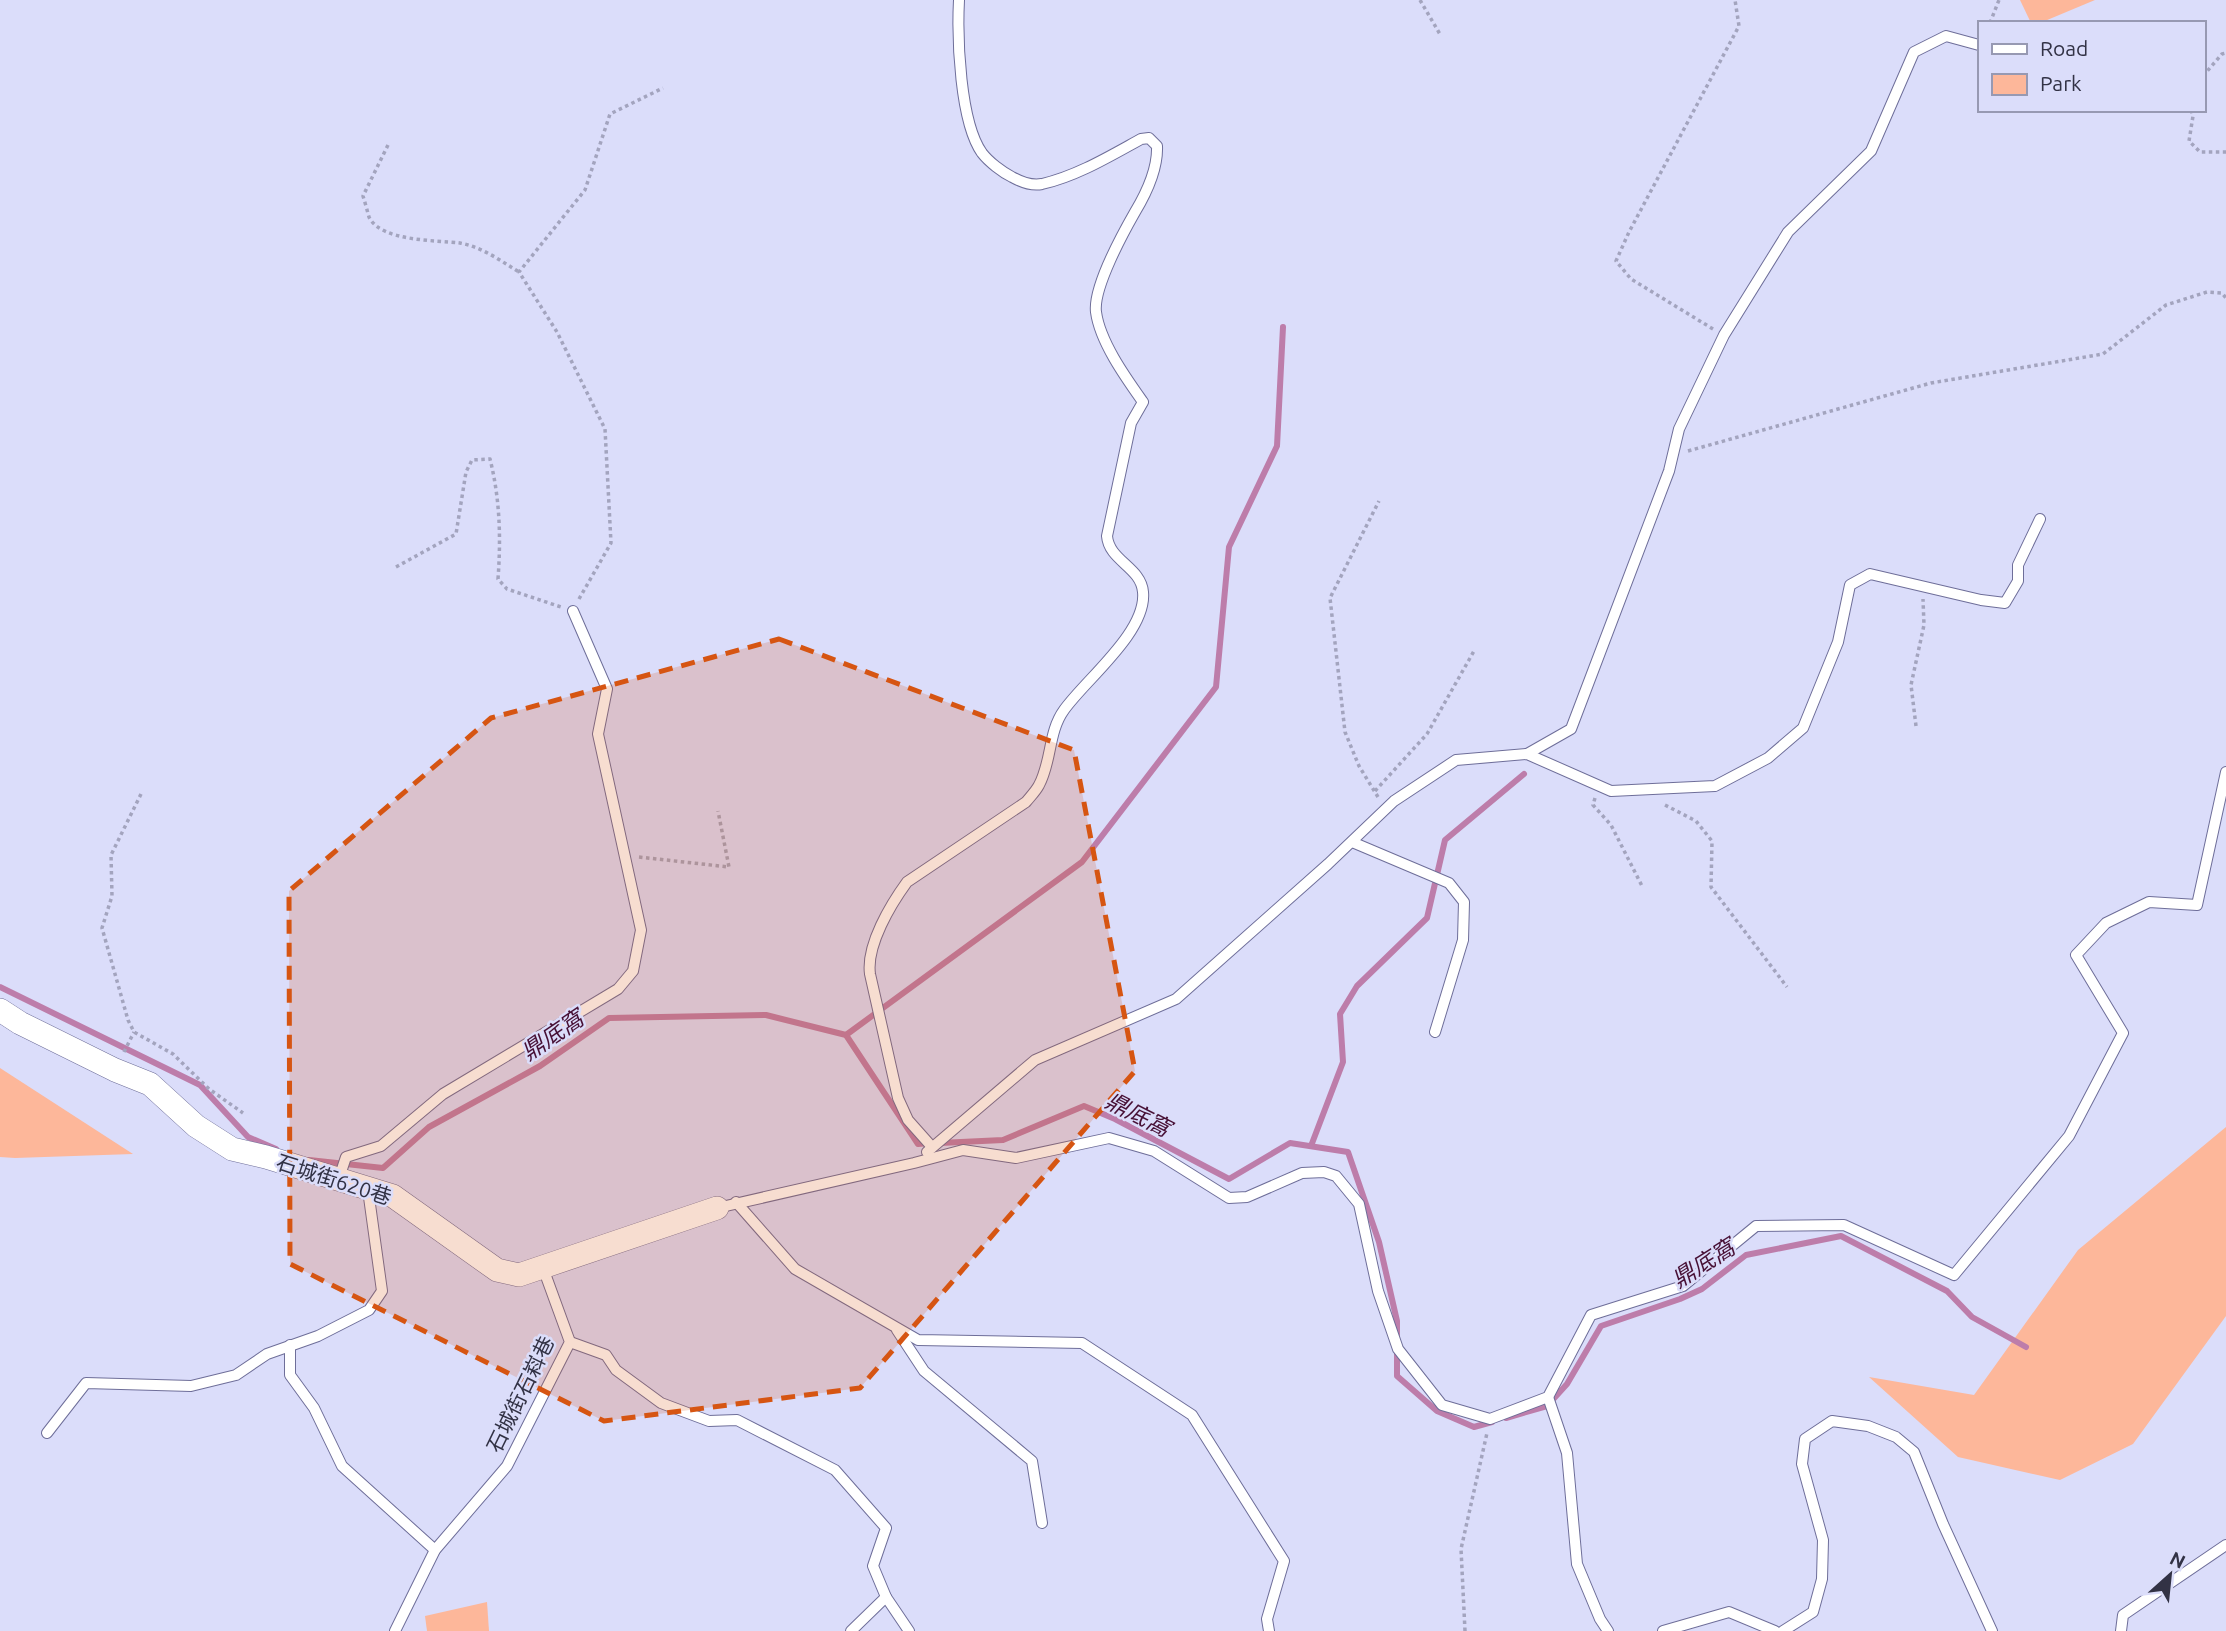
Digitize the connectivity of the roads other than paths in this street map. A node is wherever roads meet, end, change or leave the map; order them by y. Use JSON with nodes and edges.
{"nodes":[{"id":1,"x":959,"y":0,"type":"edge"},
{"id":2,"x":1978,"y":45,"type":"edge"},
{"id":3,"x":2040,"y":519,"type":"dead end"},
{"id":4,"x":573,"y":611,"type":"road end"},
{"id":5,"x":1527,"y":754,"type":"junction"},
{"id":6,"x":2226,"y":772,"type":"edge"},
{"id":7,"x":1352,"y":842,"type":"junction"},
{"id":8,"x":0,"y":1010,"type":"edge"},
{"id":9,"x":1435,"y":1032,"type":"dead end"},
{"id":10,"x":932,"y":1147,"type":"junction"},
{"id":11,"x":914,"y":1163,"type":"junction"},
{"id":12,"x":339,"y":1178,"type":"junction"},
{"id":13,"x":368,"y":1190,"type":"junction"},
{"id":14,"x":726,"y":1205,"type":"junction"},
{"id":15,"x":543,"y":1268,"type":"junction"},
{"id":16,"x":895,"y":1327,"type":"junction"},
{"id":17,"x":570,"y":1342,"type":"junction"},
{"id":18,"x":290,"y":1345,"type":"junction"},
{"id":19,"x":1548,"y":1397,"type":"junction"},
{"id":20,"x":47,"y":1433,"type":"dead end"},
{"id":21,"x":1042,"y":1523,"type":"dead end"},
{"id":22,"x":2226,"y":1545,"type":"edge"},
{"id":23,"x":435,"y":1550,"type":"junction"},
{"id":24,"x":886,"y":1597,"type":"junction"},
{"id":25,"x":395,"y":1631,"type":"edge"},
{"id":26,"x":851,"y":1631,"type":"edge"},
{"id":27,"x":909,"y":1631,"type":"edge"},
{"id":28,"x":1269,"y":1631,"type":"edge"},
{"id":29,"x":1608,"y":1631,"type":"edge"},
{"id":30,"x":1663,"y":1631,"type":"edge"},
{"id":31,"x":1775,"y":1631,"type":"edge"},
{"id":32,"x":1783,"y":1631,"type":"edge"},
{"id":33,"x":1992,"y":1631,"type":"edge"},
{"id":34,"x":2121,"y":1631,"type":"edge"}],
"edges":[{"from":1,"to":10,"type":"lane"},
{"from":2,"to":5,"type":"lane"},
{"from":3,"to":5,"type":"lane"},
{"from":4,"to":12,"type":"lane"},
{"from":5,"to":7,"type":"lane"},
{"from":6,"to":19,"type":"lane"},
{"from":7,"to":9,"type":"lane"},
{"from":7,"to":10,"type":"lane"},
{"from":8,"to":12,"type":"street","name":"石城街620巷"},
{"from":10,"to":11,"type":"lane"},
{"from":11,"to":14,"type":"lane"},
{"from":11,"to":19,"type":"lane"},
{"from":12,"to":13,"type":"street","name":"石城街620巷"},
{"from":13,"to":15,"type":"street","name":"石城街620巷"},
{"from":13,"to":18,"type":"lane"},
{"from":14,"to":15,"type":"street","name":"石城街620巷"},
{"from":14,"to":16,"type":"lane"},
{"from":15,"to":17,"type":"lane","name":"石城街石嵙巷"},
{"from":16,"to":21,"type":"lane"},
{"from":16,"to":28,"type":"lane"},
{"from":17,"to":23,"type":"lane","name":"石城街石嵙巷"},
{"from":17,"to":24,"type":"lane"},
{"from":18,"to":20,"type":"lane"},
{"from":18,"to":23,"type":"lane"},
{"from":19,"to":29,"type":"lane"},
{"from":22,"to":34,"type":"lane"},
{"from":23,"to":25,"type":"lane","name":"石城街石嵙巷"},
{"from":24,"to":26,"type":"lane"},
{"from":24,"to":27,"type":"lane"},
{"from":30,"to":31,"type":"lane"},
{"from":32,"to":33,"type":"lane"}]}
